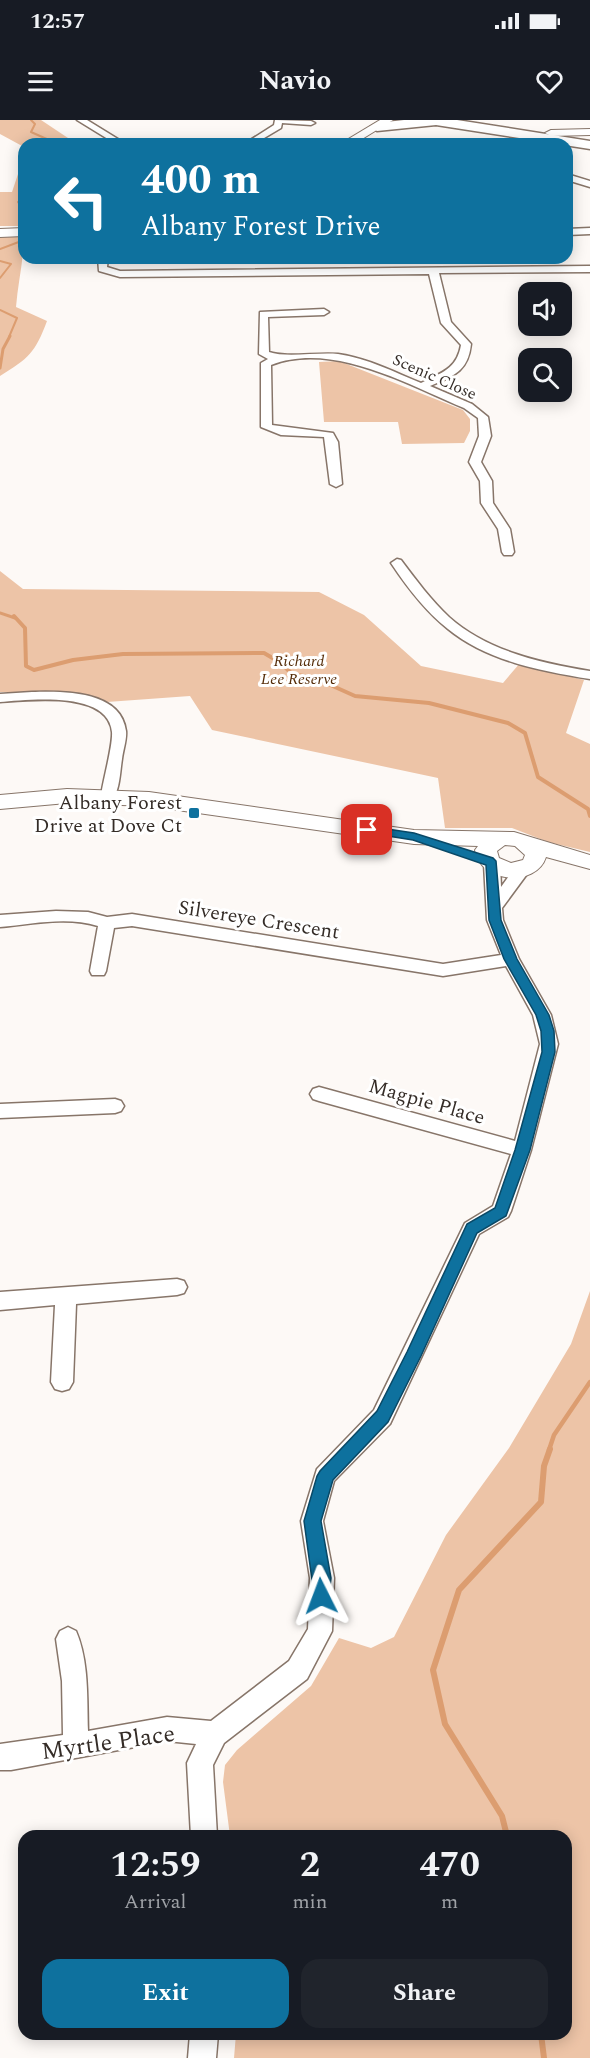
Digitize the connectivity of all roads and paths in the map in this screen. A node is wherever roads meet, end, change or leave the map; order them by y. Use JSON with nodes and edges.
{"nodes":[{"id":1,"x":81,"y":120,"type":"edge"},
{"id":2,"x":279,"y":121,"type":"edge"},
{"id":3,"x":433,"y":121,"type":"edge"},
{"id":4,"x":311,"y":123,"type":"dead end"},
{"id":5,"x":466,"y":123,"type":"edge"},
{"id":6,"x":377,"y":124,"type":"edge"},
{"id":7,"x":112,"y":138,"type":"edge"},
{"id":8,"x":259,"y":138,"type":"edge"},
{"id":9,"x":355,"y":138,"type":"edge"},
{"id":10,"x":558,"y":138,"type":"edge"},
{"id":11,"x":570,"y":138,"type":"edge"},
{"id":12,"x":573,"y":139,"type":"edge"},
{"id":13,"x":573,"y":140,"type":"edge"},
{"id":14,"x":589,"y":143,"type":"edge"},
{"id":15,"x":573,"y":179,"type":"edge"},
{"id":16,"x":590,"y":184,"type":"edge"},
{"id":17,"x":590,"y":231,"type":"edge"},
{"id":18,"x":573,"y":232,"type":"edge"},
{"id":19,"x":102,"y":264,"type":"edge"},
{"id":20,"x":365,"y":264,"type":"edge"},
{"id":21,"x":590,"y":269,"type":"edge"},
{"id":22,"x":433,"y":270,"type":"junction"},
{"id":23,"x":367,"y":271,"type":"junction"},
{"id":24,"x":324,"y":312,"type":"dead end"},
{"id":25,"x":271,"y":360,"type":"junction"},
{"id":26,"x":422,"y":386,"type":"junction"},
{"id":27,"x":336,"y":484,"type":"dead end"},
{"id":28,"x":508,"y":552,"type":"dead end"},
{"id":29,"x":397,"y":563,"type":"dead end"},
{"id":30,"x":590,"y":675,"type":"edge"},
{"id":31,"x":0,"y":698,"type":"edge"},
{"id":32,"x":108,"y":796,"type":"junction"},
{"id":33,"x":0,"y":802,"type":"edge"},
{"id":34,"x":414,"y":837,"type":"junction"},
{"id":35,"x":499,"y":839,"type":"junction"},
{"id":36,"x":528,"y":859,"type":"junction"},
{"id":37,"x":490,"y":862,"type":"junction"},
{"id":38,"x":590,"y":863,"type":"edge"},
{"id":39,"x":495,"y":906,"type":"junction"},
{"id":40,"x":0,"y":921,"type":"edge"},
{"id":41,"x":107,"y":924,"type":"junction"},
{"id":42,"x":511,"y":959,"type":"junction"},
{"id":43,"x":98,"y":970,"type":"dead end"},
{"id":44,"x":319,"y":1094,"type":"dead end"},
{"id":45,"x":115,"y":1106,"type":"dead end"},
{"id":46,"x":0,"y":1111,"type":"edge"},
{"id":47,"x":522,"y":1150,"type":"junction"},
{"id":48,"x":177,"y":1287,"type":"dead end"},
{"id":49,"x":66,"y":1296,"type":"junction"},
{"id":50,"x":0,"y":1301,"type":"edge"},
{"id":51,"x":62,"y":1382,"type":"dead end"},
{"id":52,"x":68,"y":1639,"type":"dead end"},
{"id":53,"x":215,"y":1734,"type":"junction"},
{"id":54,"x":76,"y":1745,"type":"junction"},
{"id":55,"x":0,"y":1757,"type":"edge"},
{"id":56,"x":204,"y":1830,"type":"edge"},
{"id":57,"x":204,"y":2040,"type":"edge"},
{"id":58,"x":202,"y":2058,"type":"edge"}],
"edges":[{"from":1,"to":7,"type":"street"},
{"from":2,"to":4,"type":"street"},
{"from":2,"to":8,"type":"street"},
{"from":3,"to":5,"type":"highway"},
{"from":3,"to":6,"type":"highway"},
{"from":5,"to":10,"type":"highway"},
{"from":5,"to":11,"type":"highway"},
{"from":6,"to":9,"type":"street"},
{"from":12,"to":14,"type":"highway"},
{"from":13,"to":14,"type":"highway"},
{"from":15,"to":16,"type":"street"},
{"from":17,"to":18,"type":"street"},
{"from":19,"to":23,"type":"street"},
{"from":20,"to":23,"type":"street"},
{"from":21,"to":22,"type":"street"},
{"from":22,"to":23,"type":"street"},
{"from":22,"to":26,"type":"street"},
{"from":24,"to":25,"type":"street"},
{"from":25,"to":26,"type":"street","name":"Scenic Close"},
{"from":25,"to":27,"type":"street"},
{"from":26,"to":28,"type":"street","name":"Scenic Close"},
{"from":29,"to":30,"type":"street"},
{"from":31,"to":32,"type":"street"},
{"from":32,"to":33,"type":"street"},
{"from":32,"to":34,"type":"street"},
{"from":34,"to":35,"type":"street"},
{"from":34,"to":37,"type":"street"},
{"from":35,"to":36,"type":"street"},
{"from":35,"to":37,"type":"street"},
{"from":36,"to":37,"type":"street"},
{"from":36,"to":38,"type":"street"},
{"from":36,"to":39,"type":"street"},
{"from":37,"to":39,"type":"street"},
{"from":39,"to":42,"type":"street"},
{"from":40,"to":41,"type":"street","name":"Silvereye Crescent"},
{"from":41,"to":42,"type":"street","name":"Silvereye Crescent"},
{"from":41,"to":43,"type":"street"},
{"from":42,"to":47,"type":"street"},
{"from":44,"to":47,"type":"street","name":"Magpie Place"},
{"from":45,"to":46,"type":"street"},
{"from":47,"to":53,"type":"street"},
{"from":48,"to":49,"type":"street"},
{"from":49,"to":50,"type":"street"},
{"from":49,"to":51,"type":"street"},
{"from":52,"to":54,"type":"street"},
{"from":53,"to":54,"type":"street","name":"Myrtle Place"},
{"from":53,"to":56,"type":"street"},
{"from":54,"to":55,"type":"street","name":"Myrtle Place"},
{"from":57,"to":58,"type":"street"}]}
